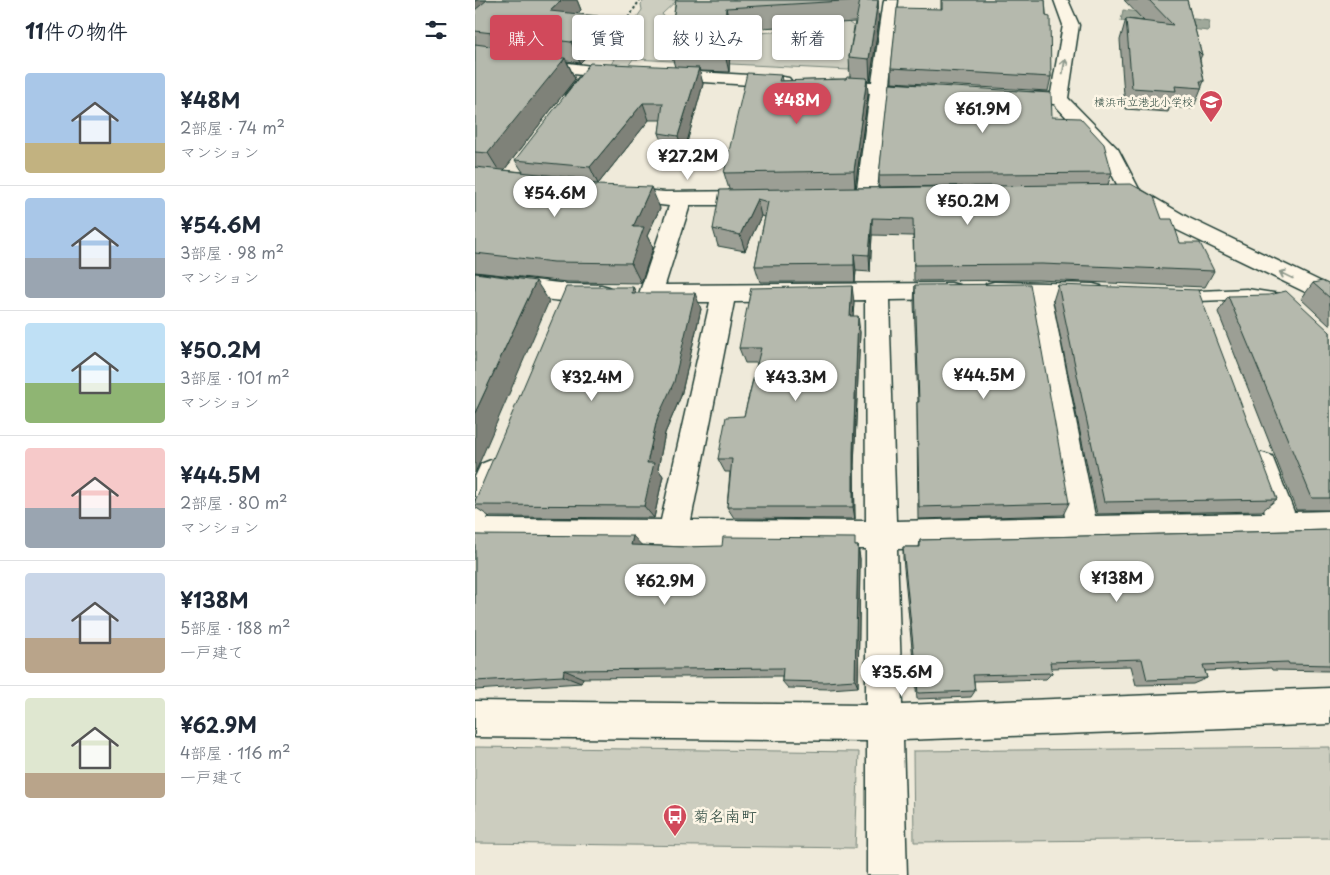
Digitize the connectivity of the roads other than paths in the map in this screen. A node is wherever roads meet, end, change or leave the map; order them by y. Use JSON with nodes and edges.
{"nodes":[{"id":1,"x":891,"y":0,"type":"edge"},
{"id":2,"x":1061,"y":0,"type":"edge"},
{"id":3,"x":475,"y":56,"type":"edge"},
{"id":4,"x":592,"y":71,"type":"junction"},
{"id":5,"x":612,"y":72,"type":"edge"},
{"id":6,"x":651,"y":74,"type":"edge"},
{"id":7,"x":879,"y":88,"type":"junction"},
{"id":8,"x":937,"y":92,"type":"edge"},
{"id":9,"x":996,"y":96,"type":"edge"},
{"id":10,"x":1059,"y":99,"type":"junction"},
{"id":11,"x":562,"y":111,"type":"edge"},
{"id":12,"x":597,"y":192,"type":"edge"},
{"id":13,"x":1131,"y":193,"type":"junction"},
{"id":14,"x":1108,"y":194,"type":"edge"},
{"id":15,"x":915,"y":196,"type":"edge"},
{"id":16,"x":769,"y":198,"type":"edge"},
{"id":17,"x":683,"y":199,"type":"junction"},
{"id":18,"x":475,"y":281,"type":"edge"},
{"id":19,"x":1038,"y":290,"type":"junction"},
{"id":20,"x":877,"y":291,"type":"junction"},
{"id":21,"x":567,"y":292,"type":"junction"},
{"id":22,"x":724,"y":292,"type":"junction"},
{"id":23,"x":1113,"y":293,"type":"edge"},
{"id":24,"x":651,"y":294,"type":"junction"},
{"id":25,"x":1170,"y":295,"type":"edge"},
{"id":26,"x":1199,"y":296,"type":"junction"},
{"id":27,"x":1330,"y":296,"type":"edge"},
{"id":28,"x":1291,"y":306,"type":"edge"},
{"id":29,"x":555,"y":319,"type":"edge"},
{"id":30,"x":1209,"y":324,"type":"edge"},
{"id":31,"x":1254,"y":444,"type":"edge"},
{"id":32,"x":502,"y":448,"type":"edge"},
{"id":33,"x":475,"y":512,"type":"edge"},
{"id":34,"x":1330,"y":525,"type":"edge"},
{"id":35,"x":1285,"y":526,"type":"junction"},
{"id":36,"x":1083,"y":531,"type":"junction"},
{"id":37,"x":475,"y":533,"type":"edge"},
{"id":38,"x":673,"y":534,"type":"junction"},
{"id":39,"x":881,"y":535,"type":"junction"},
{"id":40,"x":1330,"y":706,"type":"edge"},
{"id":41,"x":475,"y":719,"type":"edge"},
{"id":42,"x":885,"y":723,"type":"junction"},
{"id":43,"x":887,"y":875,"type":"edge"}],
"edges":[{"from":1,"to":7,"type":"street"},
{"from":10,"to":2,"type":"street","one_way":true},
{"from":3,"to":4,"type":"street"},
{"from":4,"to":5,"type":"street"},
{"from":4,"to":11,"type":"street"},
{"from":6,"to":7,"type":"street"},
{"from":7,"to":8,"type":"street"},
{"from":7,"to":15,"type":"street"},
{"from":9,"to":10,"type":"street"},
{"from":10,"to":13,"type":"street"},
{"from":12,"to":17,"type":"street"},
{"from":13,"to":14,"type":"street"},
{"from":27,"to":13,"type":"street","one_way":true},
{"from":16,"to":17,"type":"street"},
{"from":17,"to":24,"type":"street"},
{"from":18,"to":21,"type":"street"},
{"from":19,"to":20,"type":"street"},
{"from":19,"to":23,"type":"street"},
{"from":19,"to":36,"type":"street"},
{"from":20,"to":22,"type":"street"},
{"from":20,"to":39,"type":"street"},
{"from":21,"to":24,"type":"street"},
{"from":21,"to":29,"type":"street"},
{"from":22,"to":24,"type":"street"},
{"from":22,"to":38,"type":"street"},
{"from":25,"to":26,"type":"street"},
{"from":26,"to":28,"type":"lane"},
{"from":26,"to":30,"type":"street"},
{"from":31,"to":35,"type":"street"},
{"from":32,"to":33,"type":"street"},
{"from":34,"to":35,"type":"street"},
{"from":35,"to":36,"type":"street"},
{"from":36,"to":39,"type":"street"},
{"from":37,"to":38,"type":"street"},
{"from":38,"to":39,"type":"street"},
{"from":39,"to":42,"type":"street"},
{"from":40,"to":42,"type":"street"},
{"from":41,"to":42,"type":"street"},
{"from":42,"to":43,"type":"street"}]}
